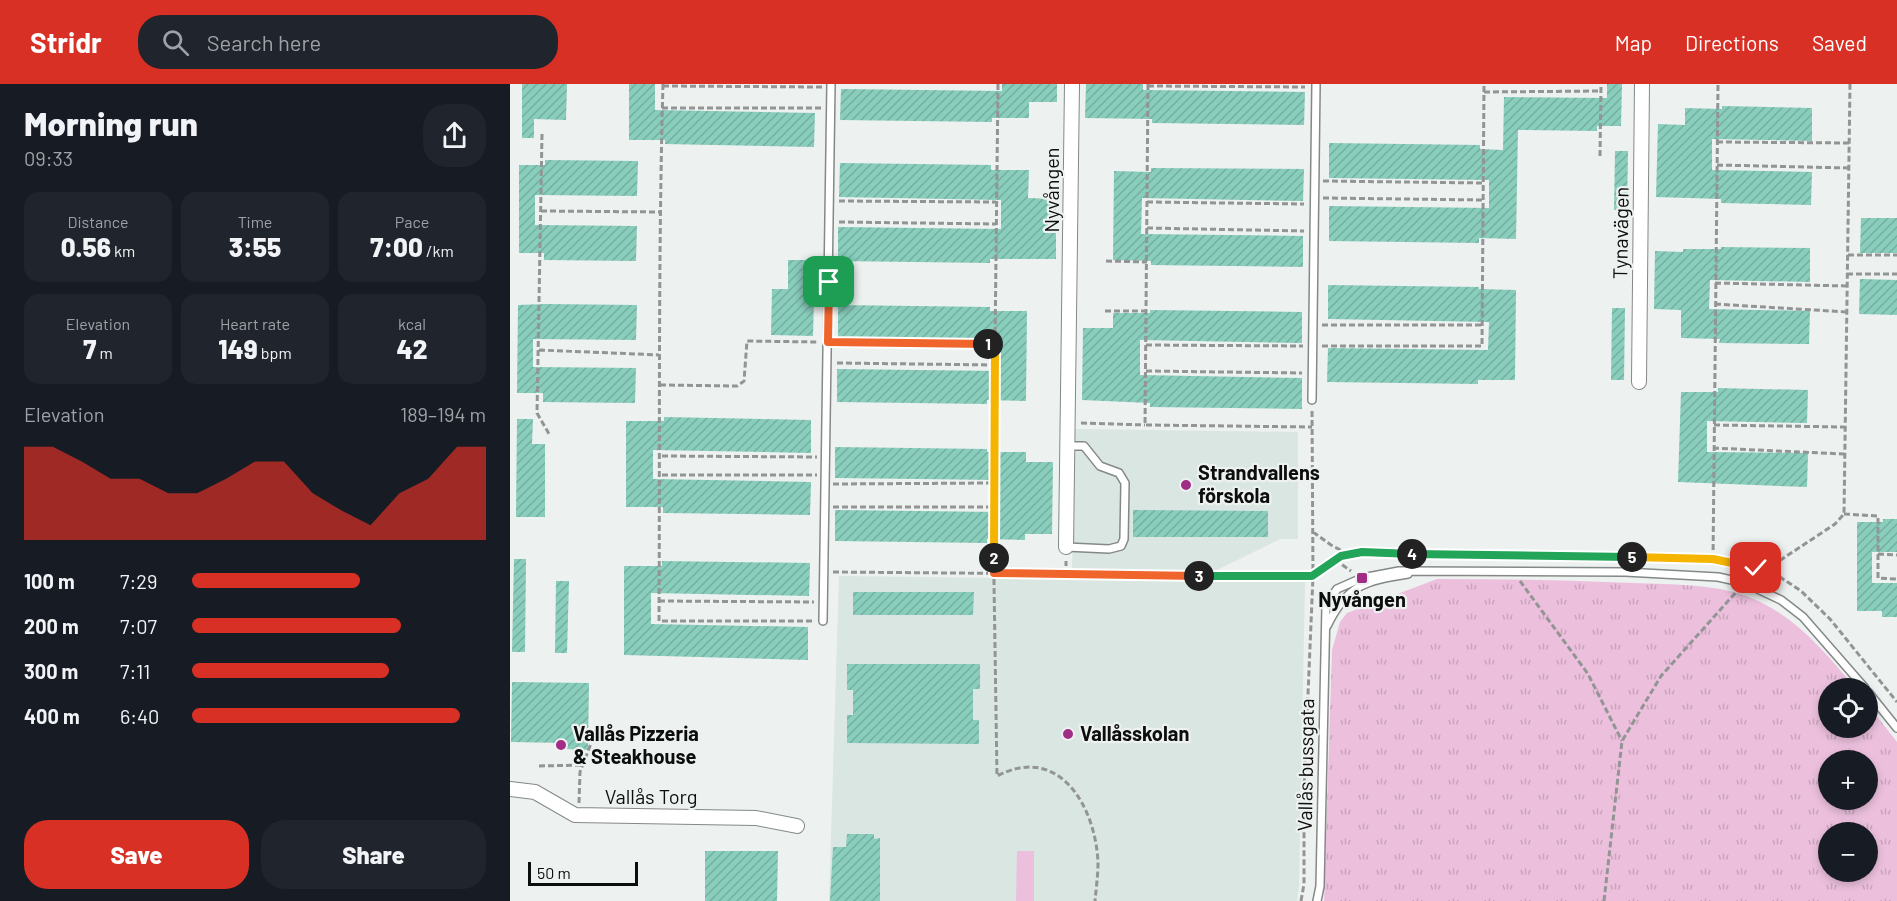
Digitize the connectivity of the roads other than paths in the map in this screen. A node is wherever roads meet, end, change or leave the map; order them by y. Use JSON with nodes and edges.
{"nodes":[{"id":1,"x":1072,"y":84,"type":"edge"},
{"id":2,"x":1642,"y":84,"type":"edge"},
{"id":3,"x":831,"y":86,"type":"edge"},
{"id":4,"x":1316,"y":86,"type":"edge"},
{"id":5,"x":1639,"y":382,"type":"dead end"},
{"id":6,"x":1312,"y":400,"type":"road end"},
{"id":7,"x":1066,"y":446,"type":"junction"},
{"id":8,"x":1066,"y":547,"type":"joint"},
{"id":9,"x":823,"y":621,"type":"road end"},
{"id":10,"x":1856,"y":678,"type":"edge"},
{"id":11,"x":1878,"y":705,"type":"edge"},
{"id":12,"x":1897,"y":728,"type":"edge"},
{"id":13,"x":510,"y":789,"type":"edge"},
{"id":14,"x":797,"y":825,"type":"dead end"},
{"id":15,"x":1317,"y":901,"type":"edge"}],
"edges":[{"from":1,"to":7,"type":"street","name":"Nyvången"},
{"from":2,"to":5,"type":"street","name":"Tynavägen"},
{"from":3,"to":9,"type":"lane"},
{"from":4,"to":6,"type":"lane"},
{"from":7,"to":8,"type":"street","name":"Nyvången"},
{"from":7,"to":8,"type":"lane"},
{"from":10,"to":15,"type":"lane","name":"Vallås bussgata"},
{"from":11,"to":12,"type":"lane","name":"Vallås bussgata"},
{"from":13,"to":14,"type":"street","name":"Vallås Torg"}]}
